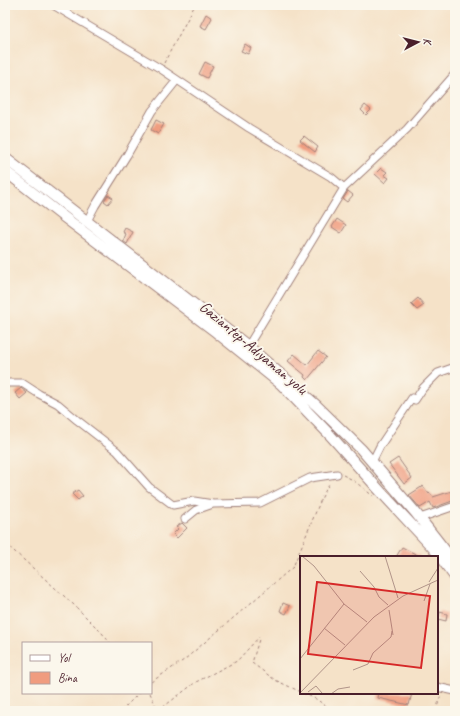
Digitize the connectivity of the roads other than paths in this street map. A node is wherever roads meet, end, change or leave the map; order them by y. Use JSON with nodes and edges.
{"nodes":[{"id":1,"x":53,"y":5,"type":"edge"},
{"id":2,"x":455,"y":74,"type":"edge"},
{"id":3,"x":177,"y":80,"type":"junction"},
{"id":4,"x":5,"y":158,"type":"edge"},
{"id":5,"x":5,"y":170,"type":"edge"},
{"id":6,"x":344,"y":188,"type":"junction"},
{"id":7,"x":87,"y":221,"type":"junction"},
{"id":8,"x":248,"y":346,"type":"junction"},
{"id":9,"x":455,"y":367,"type":"edge"},
{"id":10,"x":5,"y":383,"type":"edge"},
{"id":11,"x":372,"y":462,"type":"junction"},
{"id":12,"x":337,"y":474,"type":"road end"},
{"id":13,"x":212,"y":504,"type":"junction"},
{"id":14,"x":455,"y":506,"type":"edge"},
{"id":15,"x":420,"y":518,"type":"junction"},
{"id":16,"x":185,"y":519,"type":"dead end"},
{"id":17,"x":455,"y":563,"type":"edge"},
{"id":18,"x":455,"y":577,"type":"edge"},
{"id":19,"x":440,"y":687,"type":"edge"},
{"id":20,"x":455,"y":691,"type":"edge"}],
"edges":[{"from":1,"to":3,"type":"street"},
{"from":2,"to":6,"type":"street"},
{"from":3,"to":6,"type":"street"},
{"from":3,"to":7,"type":"street"},
{"from":4,"to":7,"type":"highway","name":"Gaziantep-Adıyaman yolu"},
{"from":5,"to":18,"type":"highway","name":"Gaziantep-Adıyaman yolu"},
{"from":6,"to":8,"type":"street"},
{"from":7,"to":8,"type":"highway","name":"Gaziantep-Adıyaman yolu"},
{"from":8,"to":11,"type":"highway","name":"Gaziantep-Adıyaman yolu"},
{"from":9,"to":11,"type":"street"},
{"from":10,"to":13,"type":"street"},
{"from":11,"to":15,"type":"highway","name":"Gaziantep-Adıyaman yolu"},
{"from":12,"to":13,"type":"street"},
{"from":13,"to":16,"type":"street"},
{"from":14,"to":15,"type":"street"},
{"from":15,"to":17,"type":"highway","name":"Gaziantep-Adıyaman yolu"},
{"from":19,"to":20,"type":"street"}]}
